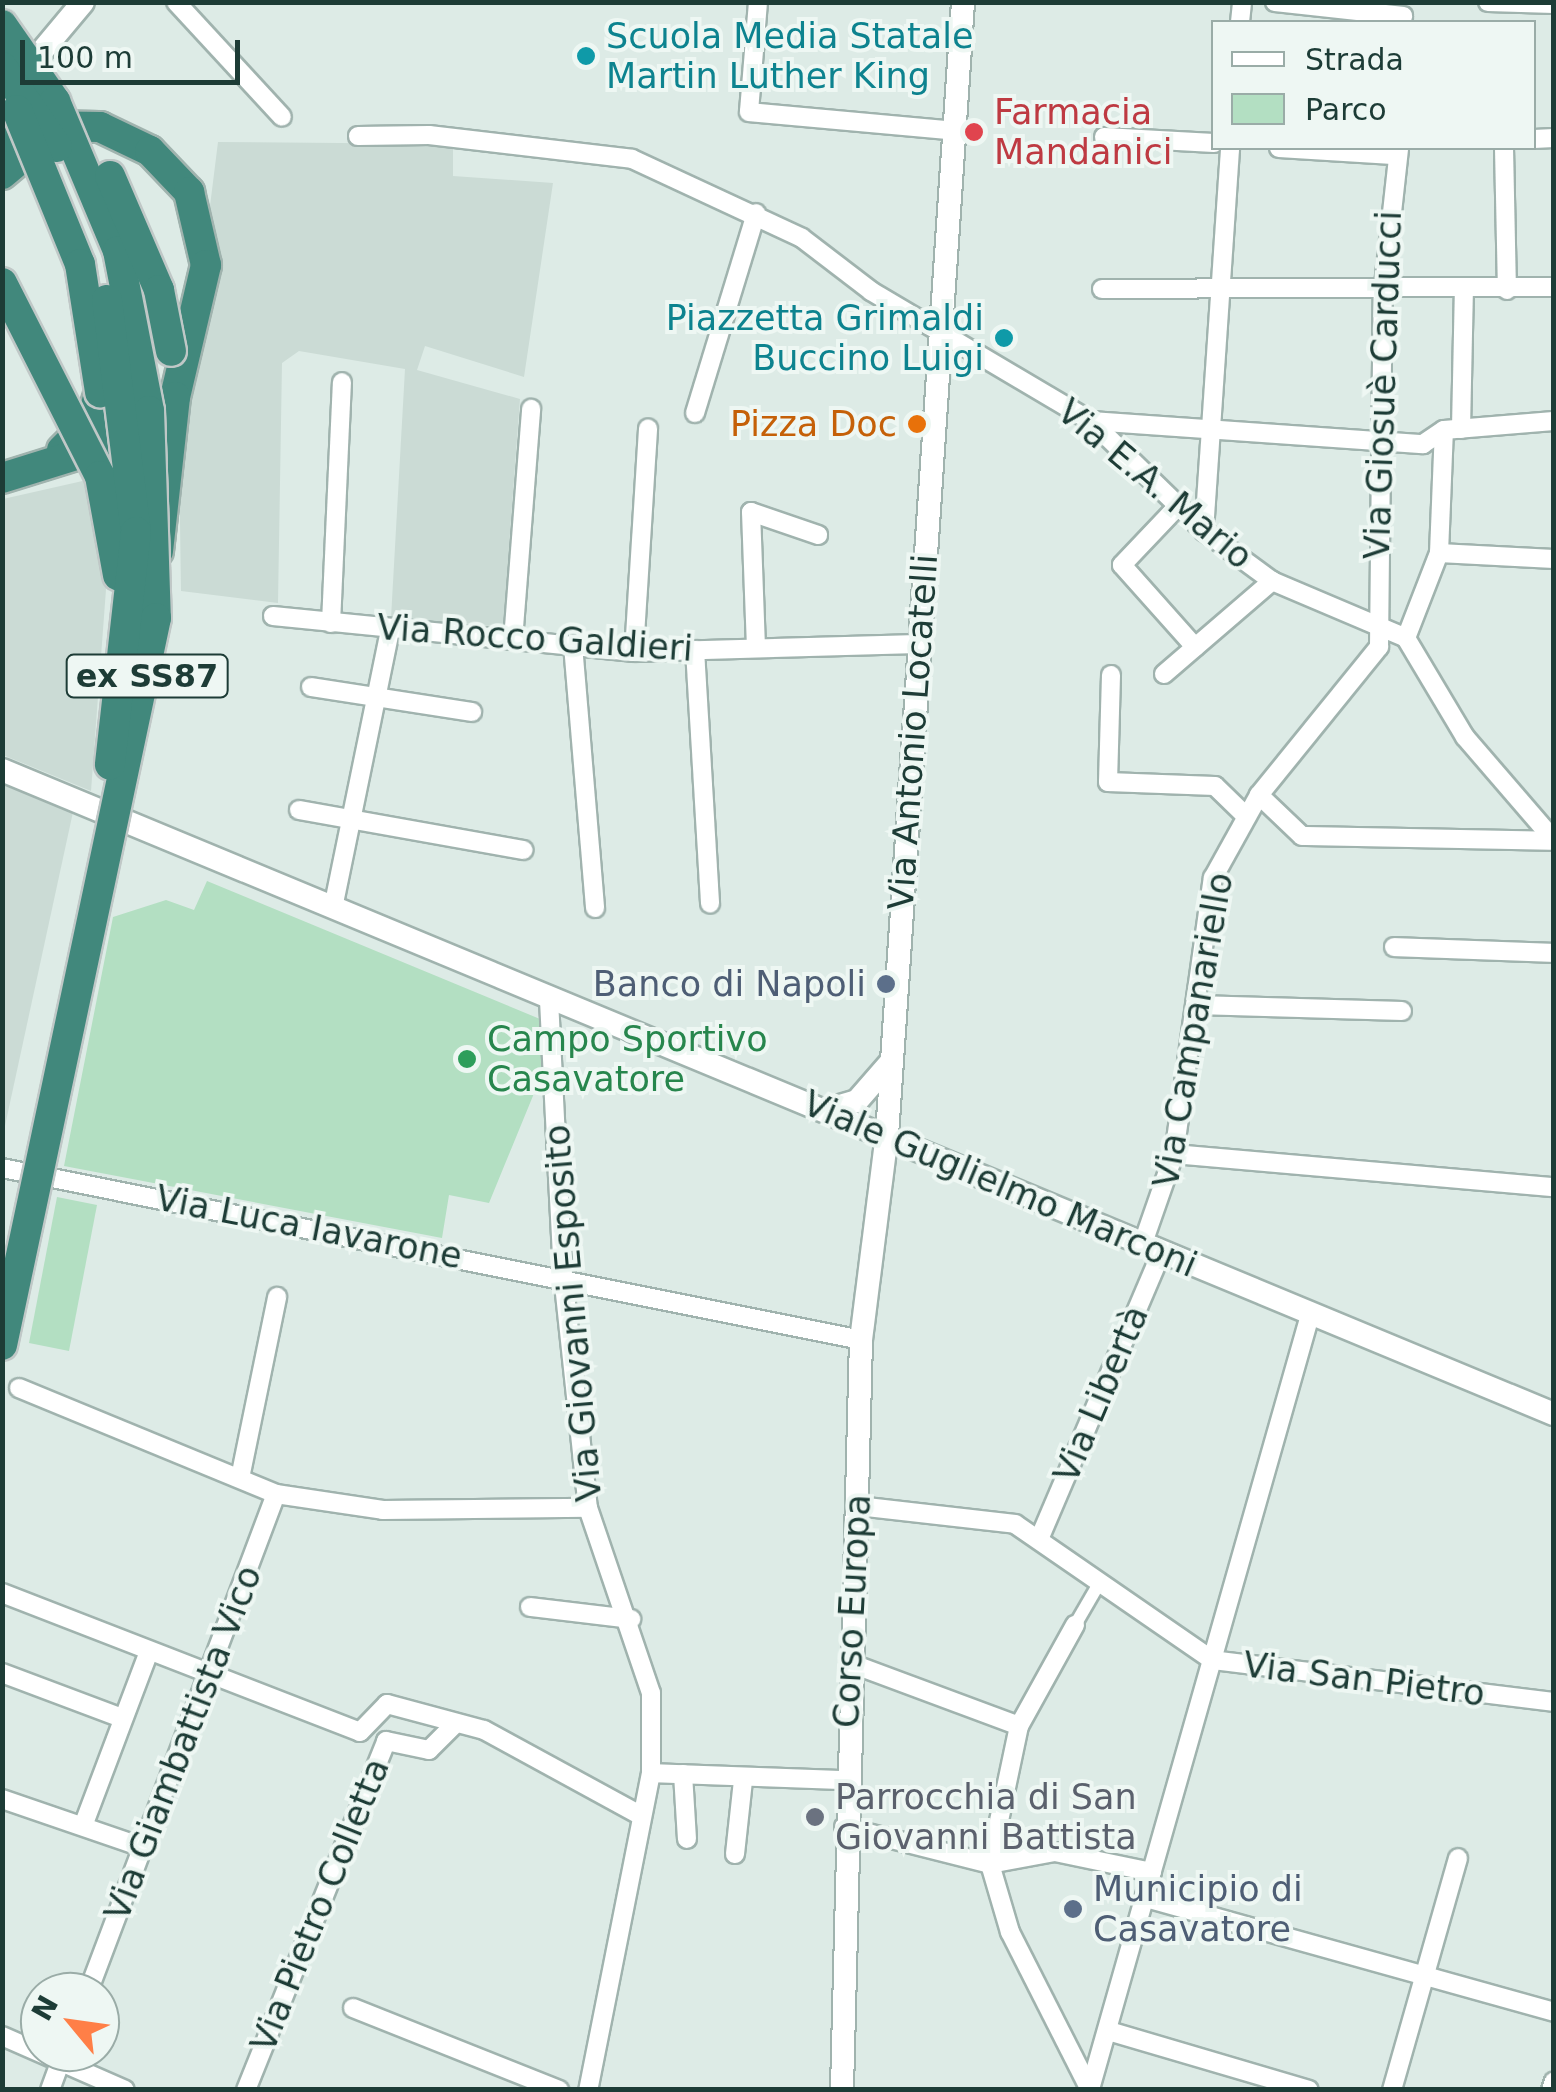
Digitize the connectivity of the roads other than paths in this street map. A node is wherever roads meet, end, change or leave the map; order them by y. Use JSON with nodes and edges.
{"nodes":[{"id":1,"x":83,"y":2,"type":"edge"},
{"id":2,"x":176,"y":2,"type":"edge"},
{"id":3,"x":758,"y":2,"type":"edge"},
{"id":4,"x":963,"y":2,"type":"edge"},
{"id":5,"x":1275,"y":2,"type":"edge"},
{"id":6,"x":1488,"y":2,"type":"edge"},
{"id":7,"x":1527,"y":3,"type":"edge"},
{"id":8,"x":1554,"y":4,"type":"edge"},
{"id":9,"x":1405,"y":10,"type":"edge"},
{"id":10,"x":2,"y":24,"type":"edge"},
{"id":11,"x":58,"y":36,"type":"junction"},
{"id":12,"x":2,"y":67,"type":"edge"},
{"id":13,"x":2,"y":76,"type":"edge"},
{"id":14,"x":2,"y":100,"type":"edge"},
{"id":15,"x":282,"y":117,"type":"dead end"},
{"id":16,"x":958,"y":131,"type":"junction"},
{"id":17,"x":358,"y":136,"type":"dead end"},
{"id":18,"x":1104,"y":137,"type":"dead end"},
{"id":19,"x":2,"y":140,"type":"edge"},
{"id":20,"x":1211,"y":143,"type":"edge"},
{"id":21,"x":130,"y":148,"type":"junction"},
{"id":22,"x":1230,"y":150,"type":"edge"},
{"id":23,"x":1338,"y":150,"type":"edge"},
{"id":24,"x":1504,"y":150,"type":"edge"},
{"id":25,"x":1396,"y":152,"type":"edge"},
{"id":26,"x":2,"y":174,"type":"edge"},
{"id":27,"x":756,"y":213,"type":"junction"},
{"id":28,"x":2,"y":283,"type":"edge"},
{"id":29,"x":1554,"y":287,"type":"edge"},
{"id":30,"x":1102,"y":290,"type":"dead end"},
{"id":31,"x":1464,"y":290,"type":"junction"},
{"id":32,"x":1507,"y":290,"type":"junction"},
{"id":33,"x":1218,"y":294,"type":"junction"},
{"id":34,"x":1384,"y":294,"type":"junction"},
{"id":35,"x":943,"y":330,"type":"junction"},
{"id":36,"x":171,"y":351,"type":"junction"},
{"id":37,"x":342,"y":382,"type":"dead end"},
{"id":38,"x":532,"y":408,"type":"dead end"},
{"id":39,"x":695,"y":413,"type":"dead end"},
{"id":40,"x":1091,"y":421,"type":"junction"},
{"id":41,"x":1554,"y":422,"type":"edge"},
{"id":42,"x":648,"y":428,"type":"dead end"},
{"id":43,"x":1210,"y":428,"type":"junction"},
{"id":44,"x":1453,"y":430,"type":"junction"},
{"id":45,"x":1379,"y":440,"type":"junction"},
{"id":46,"x":2,"y":468,"type":"edge"},
{"id":47,"x":2,"y":478,"type":"edge"},
{"id":48,"x":1177,"y":507,"type":"junction"},
{"id":49,"x":1204,"y":531,"type":"junction"},
{"id":50,"x":818,"y":535,"type":"dead end"},
{"id":51,"x":1438,"y":553,"type":"junction"},
{"id":52,"x":1554,"y":558,"type":"edge"},
{"id":53,"x":156,"y":562,"type":"junction"},
{"id":54,"x":1272,"y":581,"type":"junction"},
{"id":55,"x":273,"y":616,"type":"dead end"},
{"id":56,"x":331,"y":623,"type":"junction"},
{"id":57,"x":1374,"y":625,"type":"junction"},
{"id":58,"x":390,"y":631,"type":"junction"},
{"id":59,"x":1406,"y":638,"type":"junction"},
{"id":60,"x":513,"y":640,"type":"junction"},
{"id":61,"x":918,"y":644,"type":"junction"},
{"id":62,"x":573,"y":646,"type":"junction"},
{"id":63,"x":1196,"y":647,"type":"junction"},
{"id":64,"x":756,"y":648,"type":"junction"},
{"id":65,"x":695,"y":650,"type":"junction"},
{"id":66,"x":634,"y":652,"type":"junction"},
{"id":67,"x":126,"y":660,"type":"junction"},
{"id":68,"x":1164,"y":674,"type":"dead end"},
{"id":69,"x":1111,"y":675,"type":"dead end"},
{"id":70,"x":311,"y":687,"type":"dead end"},
{"id":71,"x":371,"y":698,"type":"junction"},
{"id":72,"x":472,"y":712,"type":"dead end"},
{"id":73,"x":2,"y":770,"type":"edge"},
{"id":74,"x":1259,"y":795,"type":"junction"},
{"id":75,"x":299,"y":810,"type":"dead end"},
{"id":76,"x":1246,"y":816,"type":"junction"},
{"id":77,"x":348,"y":822,"type":"junction"},
{"id":78,"x":1554,"y":840,"type":"edge"},
{"id":79,"x":523,"y":850,"type":"dead end"},
{"id":80,"x":710,"y":904,"type":"dead end"},
{"id":81,"x":333,"y":908,"type":"junction"},
{"id":82,"x":594,"y":908,"type":"dead end"},
{"id":83,"x":1394,"y":947,"type":"dead end"},
{"id":84,"x":1554,"y":953,"type":"edge"},
{"id":85,"x":549,"y":1000,"type":"junction"},
{"id":86,"x":1197,"y":1005,"type":"junction"},
{"id":87,"x":1402,"y":1011,"type":"dead end"},
{"id":88,"x":891,"y":1062,"type":"junction"},
{"id":89,"x":826,"y":1110,"type":"junction"},
{"id":90,"x":887,"y":1135,"type":"junction"},
{"id":91,"x":1174,"y":1154,"type":"junction"},
{"id":92,"x":2,"y":1168,"type":"edge"},
{"id":93,"x":1554,"y":1187,"type":"edge"},
{"id":94,"x":1153,"y":1247,"type":"junction"},
{"id":95,"x":2,"y":1263,"type":"edge"},
{"id":96,"x":563,"y":1274,"type":"junction"},
{"id":97,"x":277,"y":1297,"type":"dead end"},
{"id":98,"x":1310,"y":1315,"type":"junction"},
{"id":99,"x":861,"y":1340,"type":"junction"},
{"id":100,"x":2,"y":1344,"type":"edge"},
{"id":101,"x":18,"y":1388,"type":"dead end"},
{"id":102,"x":1554,"y":1414,"type":"edge"},
{"id":103,"x":240,"y":1478,"type":"junction"},
{"id":104,"x":276,"y":1494,"type":"junction"},
{"id":105,"x":858,"y":1506,"type":"junction"},
{"id":106,"x":588,"y":1508,"type":"junction"},
{"id":107,"x":1040,"y":1538,"type":"junction"},
{"id":108,"x":1100,"y":1582,"type":"junction"},
{"id":109,"x":2,"y":1593,"type":"edge"},
{"id":110,"x":530,"y":1608,"type":"dead end"},
{"id":111,"x":631,"y":1620,"type":"junction"},
{"id":112,"x":1076,"y":1625,"type":"joint"},
{"id":113,"x":149,"y":1651,"type":"junction"},
{"id":114,"x":1212,"y":1660,"type":"junction"},
{"id":115,"x":850,"y":1663,"type":"junction"},
{"id":116,"x":2,"y":1672,"type":"edge"},
{"id":117,"x":208,"y":1676,"type":"junction"},
{"id":118,"x":1554,"y":1702,"type":"edge"},
{"id":119,"x":122,"y":1718,"type":"junction"},
{"id":120,"x":454,"y":1724,"type":"junction"},
{"id":121,"x":1019,"y":1726,"type":"junction"},
{"id":122,"x":360,"y":1732,"type":"junction"},
{"id":123,"x":386,"y":1741,"type":"junction"},
{"id":124,"x":651,"y":1773,"type":"junction"},
{"id":125,"x":683,"y":1774,"type":"junction"},
{"id":126,"x":743,"y":1780,"type":"junction"},
{"id":127,"x":845,"y":1780,"type":"junction"},
{"id":128,"x":2,"y":1799,"type":"edge"},
{"id":129,"x":640,"y":1815,"type":"junction"},
{"id":130,"x":83,"y":1826,"type":"junction"},
{"id":131,"x":844,"y":1827,"type":"junction"},
{"id":132,"x":687,"y":1839,"type":"dead end"},
{"id":133,"x":145,"y":1848,"type":"junction"},
{"id":134,"x":735,"y":1854,"type":"dead end"},
{"id":135,"x":1458,"y":1858,"type":"dead end"},
{"id":136,"x":990,"y":1864,"type":"junction"},
{"id":137,"x":1152,"y":1872,"type":"junction"},
{"id":138,"x":1146,"y":1898,"type":"junction"},
{"id":139,"x":96,"y":1972,"type":"edge"},
{"id":140,"x":1424,"y":1974,"type":"junction"},
{"id":141,"x":353,"y":2008,"type":"dead end"},
{"id":142,"x":1554,"y":2012,"type":"edge"},
{"id":143,"x":1112,"y":2032,"type":"junction"},
{"id":144,"x":90,"y":2072,"type":"edge"},
{"id":145,"x":1554,"y":2080,"type":"edge"},
{"id":146,"x":1090,"y":2089,"type":"edge"},
{"id":147,"x":125,"y":2090,"type":"edge"},
{"id":148,"x":246,"y":2090,"type":"edge"},
{"id":149,"x":559,"y":2090,"type":"edge"},
{"id":150,"x":588,"y":2090,"type":"edge"},
{"id":151,"x":842,"y":2090,"type":"edge"},
{"id":152,"x":1309,"y":2090,"type":"edge"},
{"id":153,"x":1392,"y":2090,"type":"edge"},
{"id":154,"x":1551,"y":2090,"type":"edge"}],
"edges":[{"from":1,"to":11,"type":"street"},
{"from":2,"to":15,"type":"street"},
{"from":3,"to":16,"type":"street"},
{"from":4,"to":16,"type":"street","name":"Via Antonio Locatelli"},
{"from":5,"to":9,"type":"street"},
{"from":6,"to":7,"type":"street"},
{"from":7,"to":8,"type":"street"},
{"from":10,"to":36,"type":"highway","bridge":true},
{"from":10,"to":53,"type":"highway","number":"ex SS87","bridge":true},
{"from":11,"to":13,"type":"street"},
{"from":11,"to":14,"type":"street"},
{"from":12,"to":67,"type":"highway","number":"ex SS87","bridge":true},
{"from":13,"to":46,"type":"highway","bridge":true},
{"from":16,"to":35,"type":"street","name":"Via Antonio Locatelli"},
{"from":17,"to":27,"type":"street","name":"Via E.A. Mario"},
{"from":18,"to":20,"type":"street"},
{"from":19,"to":21,"type":"highway"},
{"from":21,"to":26,"type":"highway"},
{"from":21,"to":36,"type":"highway"},
{"from":21,"to":53,"type":"highway","bridge":true},
{"from":22,"to":33,"type":"street"},
{"from":23,"to":25,"type":"street"},
{"from":24,"to":32,"type":"street"},
{"from":25,"to":34,"type":"street","name":"Via Giosuè Carducci"},
{"from":27,"to":35,"type":"street","name":"Via E.A. Mario"},
{"from":27,"to":39,"type":"street"},
{"from":28,"to":67,"type":"highway","bridge":true},
{"from":29,"to":32,"type":"street"},
{"from":30,"to":33,"type":"street"},
{"from":31,"to":32,"type":"street"},
{"from":31,"to":34,"type":"street"},
{"from":31,"to":44,"type":"street"},
{"from":33,"to":34,"type":"street"},
{"from":33,"to":43,"type":"street"},
{"from":34,"to":45,"type":"street","name":"Via Giosuè Carducci"},
{"from":35,"to":40,"type":"street","name":"Via E.A. Mario"},
{"from":35,"to":61,"type":"street","name":"Via Antonio Locatelli"},
{"from":36,"to":47,"type":"highway"},
{"from":37,"to":56,"type":"street"},
{"from":38,"to":60,"type":"street"},
{"from":40,"to":43,"type":"street"},
{"from":40,"to":48,"type":"street","name":"Via E.A. Mario"},
{"from":41,"to":44,"type":"street"},
{"from":42,"to":66,"type":"street"},
{"from":43,"to":45,"type":"street"},
{"from":43,"to":49,"type":"street"},
{"from":44,"to":45,"type":"street"},
{"from":44,"to":51,"type":"street"},
{"from":45,"to":57,"type":"street","name":"Via Giosuè Carducci"},
{"from":48,"to":49,"type":"street","name":"Via E.A. Mario"},
{"from":48,"to":63,"type":"street"},
{"from":49,"to":54,"type":"street","name":"Via E.A. Mario"},
{"from":50,"to":64,"type":"street"},
{"from":51,"to":52,"type":"street"},
{"from":51,"to":59,"type":"street"},
{"from":53,"to":100,"type":"highway","number":"ex SS87","bridge":true},
{"from":54,"to":57,"type":"street","name":"Via E.A. Mario"},
{"from":54,"to":63,"type":"street"},
{"from":55,"to":56,"type":"street","name":"Via Rocco Galdieri"},
{"from":56,"to":58,"type":"street","name":"Via Rocco Galdieri"},
{"from":57,"to":59,"type":"street","name":"Via E.A. Mario"},
{"from":57,"to":74,"type":"street","name":"Via Campanariello"},
{"from":58,"to":60,"type":"street","name":"Via Rocco Galdieri"},
{"from":58,"to":71,"type":"street"},
{"from":59,"to":78,"type":"street"},
{"from":60,"to":62,"type":"street","name":"Via Rocco Galdieri"},
{"from":61,"to":64,"type":"street","name":"Via Rocco Galdieri"},
{"from":61,"to":88,"type":"street","name":"Via Antonio Locatelli"},
{"from":62,"to":66,"type":"street","name":"Via Rocco Galdieri"},
{"from":62,"to":82,"type":"street"},
{"from":63,"to":68,"type":"street"},
{"from":64,"to":65,"type":"street","name":"Via Rocco Galdieri"},
{"from":65,"to":66,"type":"street","name":"Via Rocco Galdieri"},
{"from":65,"to":80,"type":"street"},
{"from":67,"to":95,"type":"highway","number":"ex SS87","bridge":true},
{"from":69,"to":76,"type":"street"},
{"from":70,"to":71,"type":"street"},
{"from":71,"to":72,"type":"street"},
{"from":71,"to":77,"type":"street"},
{"from":73,"to":81,"type":"street","name":"Viale Guglielmo Marconi"},
{"from":74,"to":76,"type":"street","name":"Via Campanariello"},
{"from":74,"to":78,"type":"street"},
{"from":75,"to":77,"type":"street"},
{"from":76,"to":86,"type":"street","name":"Via Campanariello"},
{"from":77,"to":79,"type":"street"},
{"from":77,"to":81,"type":"street"},
{"from":81,"to":85,"type":"street","name":"Viale Guglielmo Marconi"},
{"from":83,"to":84,"type":"street"},
{"from":85,"to":89,"type":"street","name":"Viale Guglielmo Marconi"},
{"from":85,"to":96,"type":"street","name":"Via Giovanni Esposito"},
{"from":86,"to":87,"type":"street"},
{"from":86,"to":91,"type":"street","name":"Via Campanariello"},
{"from":88,"to":89,"type":"street"},
{"from":88,"to":90,"type":"street","name":"Via Antonio Locatelli"},
{"from":89,"to":90,"type":"street","name":"Viale Guglielmo Marconi"},
{"from":90,"to":94,"type":"street","name":"Viale Guglielmo Marconi"},
{"from":90,"to":99,"type":"street","name":"Corso Europa"},
{"from":91,"to":93,"type":"street"},
{"from":91,"to":94,"type":"street","name":"Via Campanariello"},
{"from":92,"to":96,"type":"street","name":"Via Luca Iavarone"},
{"from":94,"to":98,"type":"street","name":"Viale Guglielmo Marconi"},
{"from":94,"to":107,"type":"street","name":"Via Libertà"},
{"from":96,"to":99,"type":"street","name":"Via Luca Iavarone"},
{"from":96,"to":106,"type":"street","name":"Via Giovanni Esposito"},
{"from":97,"to":103,"type":"street"},
{"from":98,"to":102,"type":"street","name":"Viale Guglielmo Marconi"},
{"from":98,"to":114,"type":"street"},
{"from":99,"to":105,"type":"street","name":"Corso Europa"},
{"from":101,"to":103,"type":"street"},
{"from":103,"to":104,"type":"street"},
{"from":104,"to":106,"type":"street"},
{"from":104,"to":117,"type":"street","name":"Via Giambattista Vico"},
{"from":105,"to":107,"type":"street","name":"Via San Pietro"},
{"from":105,"to":115,"type":"street","name":"Corso Europa"},
{"from":106,"to":111,"type":"street","name":"Via Giovanni Esposito"},
{"from":107,"to":108,"type":"street","name":"Via San Pietro"},
{"from":108,"to":112,"type":"street"},
{"from":108,"to":114,"type":"street","name":"Via San Pietro"},
{"from":109,"to":113,"type":"street"},
{"from":110,"to":111,"type":"street"},
{"from":111,"to":124,"type":"street","name":"Via Giovanni Esposito"},
{"from":112,"to":121,"type":"street"},
{"from":113,"to":117,"type":"street"},
{"from":113,"to":119,"type":"street"},
{"from":114,"to":118,"type":"street","name":"Via San Pietro"},
{"from":114,"to":137,"type":"street"},
{"from":115,"to":121,"type":"street"},
{"from":115,"to":127,"type":"street","name":"Corso Europa"},
{"from":116,"to":119,"type":"street"},
{"from":117,"to":122,"type":"street"},
{"from":117,"to":133,"type":"street","name":"Via Giambattista Vico"},
{"from":119,"to":130,"type":"street"},
{"from":120,"to":122,"type":"street"},
{"from":120,"to":123,"type":"street","name":"Via Pietro Colletta"},
{"from":120,"to":129,"type":"street"},
{"from":121,"to":136,"type":"street"},
{"from":122,"to":123,"type":"street"},
{"from":123,"to":148,"type":"street","name":"Via Pietro Colletta"},
{"from":124,"to":125,"type":"street"},
{"from":124,"to":129,"type":"street","name":"Via Giovanni Esposito"},
{"from":125,"to":126,"type":"street"},
{"from":125,"to":132,"type":"street"},
{"from":126,"to":127,"type":"street"},
{"from":126,"to":134,"type":"street"},
{"from":127,"to":131,"type":"street","name":"Corso Europa"},
{"from":128,"to":130,"type":"street"},
{"from":129,"to":150,"type":"street","name":"Via Giovanni Esposito"},
{"from":130,"to":133,"type":"street"},
{"from":131,"to":136,"type":"street"},
{"from":131,"to":151,"type":"street","name":"Corso Europa"},
{"from":133,"to":139,"type":"street","name":"Via Giambattista Vico"},
{"from":135,"to":140,"type":"street"},
{"from":136,"to":137,"type":"street"},
{"from":136,"to":146,"type":"street"},
{"from":137,"to":138,"type":"street"},
{"from":138,"to":140,"type":"street"},
{"from":138,"to":143,"type":"street"},
{"from":140,"to":142,"type":"street"},
{"from":140,"to":153,"type":"street"},
{"from":141,"to":149,"type":"street"},
{"from":143,"to":146,"type":"street"},
{"from":143,"to":152,"type":"street"},
{"from":144,"to":147,"type":"street"},
{"from":145,"to":154,"type":"street"}]}
